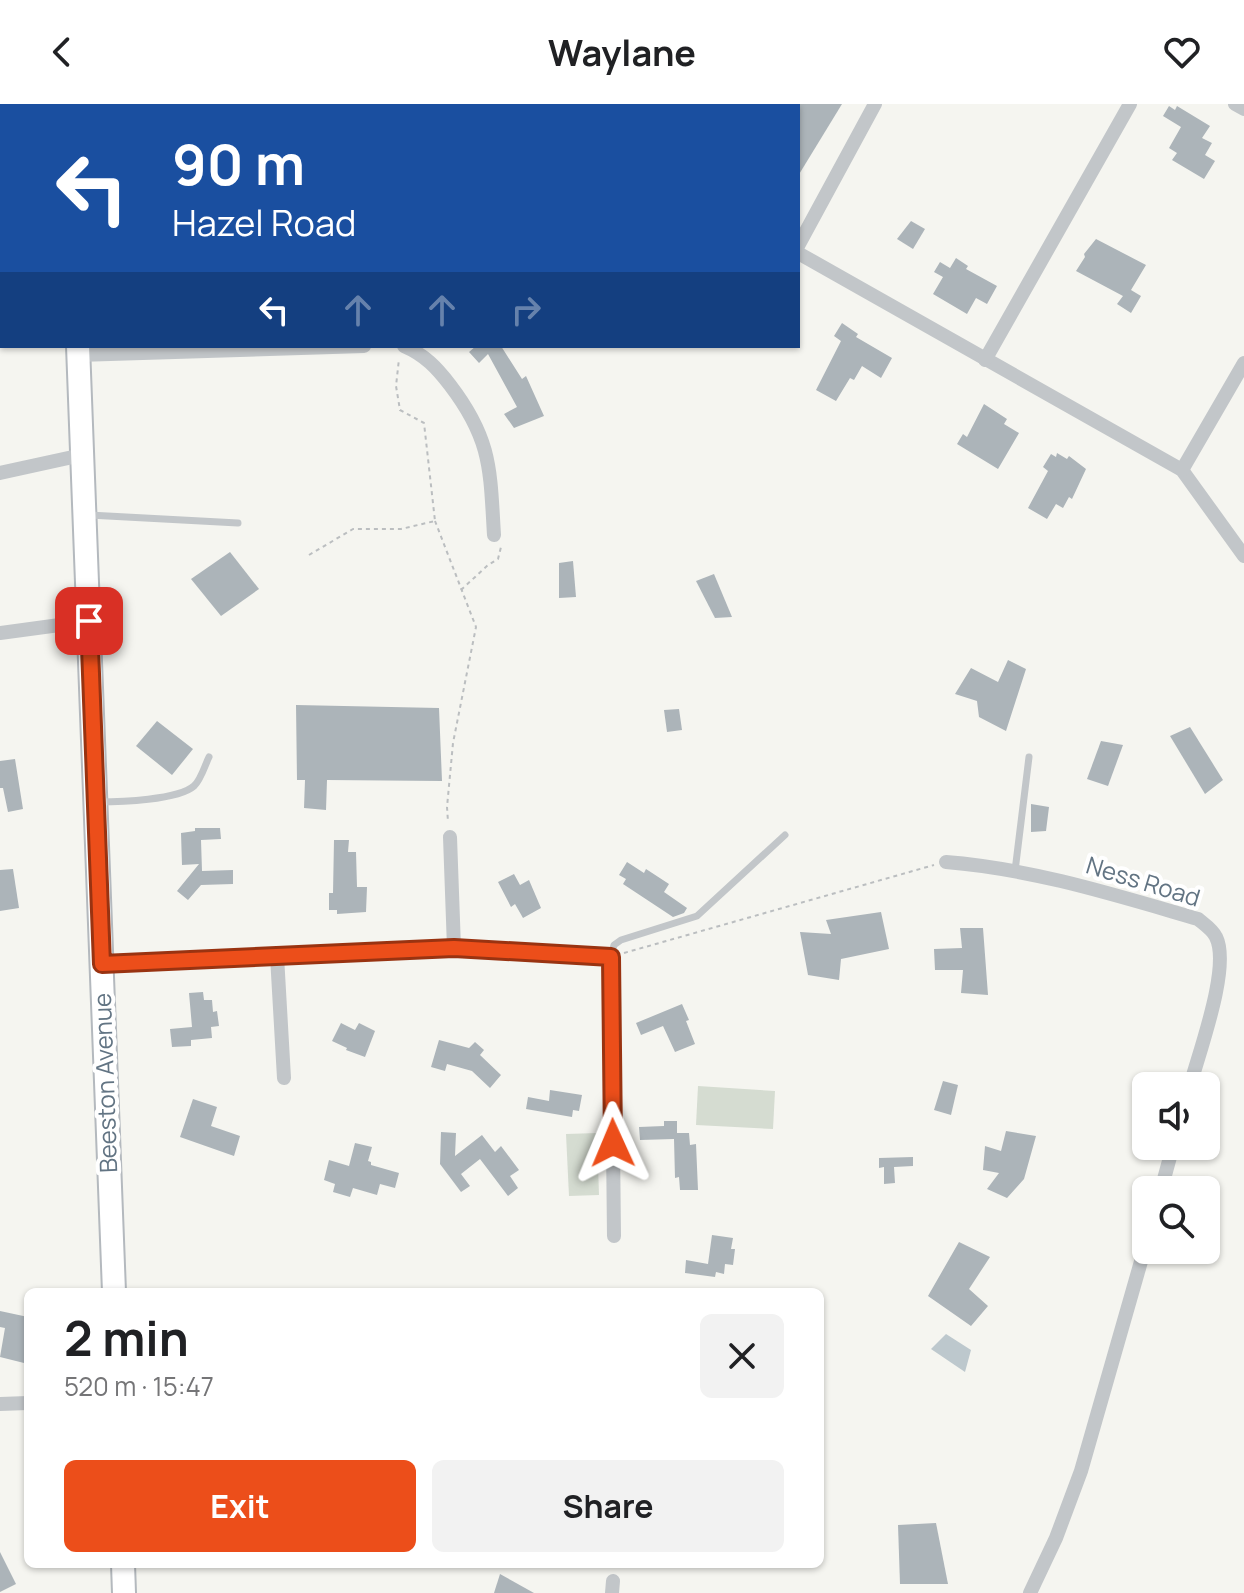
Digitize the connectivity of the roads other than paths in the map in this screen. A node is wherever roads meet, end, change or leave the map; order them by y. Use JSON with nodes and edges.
{"nodes":[{"id":1,"x":875,"y":104,"type":"edge"},
{"id":2,"x":1130,"y":104,"type":"edge"},
{"id":3,"x":1235,"y":104,"type":"edge"},
{"id":4,"x":1244,"y":109,"type":"edge"},
{"id":5,"x":800,"y":242,"type":"edge"},
{"id":6,"x":800,"y":254,"type":"edge"},
{"id":7,"x":221,"y":348,"type":"edge"},
{"id":8,"x":78,"y":350,"type":"edge"},
{"id":9,"x":402,"y":353,"type":"edge"},
{"id":10,"x":985,"y":360,"type":"junction"},
{"id":11,"x":1244,"y":363,"type":"edge"},
{"id":12,"x":82,"y":455,"type":"junction"},
{"id":13,"x":1182,"y":470,"type":"junction"},
{"id":14,"x":0,"y":473,"type":"edge"},
{"id":15,"x":85,"y":515,"type":"junction"},
{"id":16,"x":238,"y":523,"type":"dead end"},
{"id":17,"x":494,"y":535,"type":"road end"},
{"id":18,"x":1244,"y":556,"type":"edge"},
{"id":19,"x":89,"y":621,"type":"junction"},
{"id":20,"x":0,"y":633,"type":"edge"},
{"id":21,"x":209,"y":757,"type":"dead end"},
{"id":22,"x":1029,"y":757,"type":"dead end"},
{"id":23,"x":96,"y":802,"type":"junction"},
{"id":24,"x":785,"y":835,"type":"dead end"},
{"id":25,"x":450,"y":837,"type":"road end"},
{"id":26,"x":946,"y":862,"type":"road end"},
{"id":27,"x":1015,"y":871,"type":"junction"},
{"id":28,"x":454,"y":948,"type":"junction"},
{"id":29,"x":277,"y":956,"type":"junction"},
{"id":30,"x":611,"y":957,"type":"junction"},
{"id":31,"x":102,"y":964,"type":"junction"},
{"id":32,"x":1194,"y":1072,"type":"edge"},
{"id":33,"x":284,"y":1078,"type":"dead end"},
{"id":34,"x":614,"y":1236,"type":"dead end"},
{"id":35,"x":1140,"y":1264,"type":"edge"},
{"id":36,"x":114,"y":1288,"type":"edge"},
{"id":37,"x":24,"y":1403,"type":"edge"},
{"id":38,"x":0,"y":1404,"type":"edge"},
{"id":39,"x":123,"y":1568,"type":"edge"},
{"id":40,"x":124,"y":1593,"type":"edge"},
{"id":41,"x":1030,"y":1593,"type":"edge"}],
"edges":[{"from":1,"to":5,"type":"street"},
{"from":2,"to":10,"type":"street"},
{"from":3,"to":4,"type":"street"},
{"from":6,"to":10,"type":"street"},
{"from":7,"to":8,"type":"street"},
{"from":8,"to":12,"type":"street","name":"Beeston Avenue"},
{"from":9,"to":17,"type":"street"},
{"from":10,"to":13,"type":"street"},
{"from":11,"to":13,"type":"street"},
{"from":12,"to":14,"type":"street"},
{"from":12,"to":15,"type":"street","name":"Beeston Avenue"},
{"from":13,"to":18,"type":"street"},
{"from":15,"to":16,"type":"lane"},
{"from":15,"to":19,"type":"street","name":"Beeston Avenue"},
{"from":19,"to":20,"type":"street"},
{"from":19,"to":23,"type":"street","name":"Beeston Avenue"},
{"from":21,"to":23,"type":"lane"},
{"from":22,"to":27,"type":"lane"},
{"from":23,"to":31,"type":"street","name":"Beeston Avenue"},
{"from":24,"to":30,"type":"lane"},
{"from":25,"to":28,"type":"street"},
{"from":26,"to":27,"type":"street","name":"Ness Road"},
{"from":27,"to":32,"type":"street","name":"Ness Road"},
{"from":28,"to":29,"type":"street"},
{"from":28,"to":30,"type":"street"},
{"from":29,"to":31,"type":"street"},
{"from":29,"to":33,"type":"street"},
{"from":30,"to":34,"type":"street"},
{"from":31,"to":36,"type":"street","name":"Beeston Avenue"},
{"from":35,"to":41,"type":"street"},
{"from":37,"to":38,"type":"street"},
{"from":39,"to":40,"type":"street"}]}
